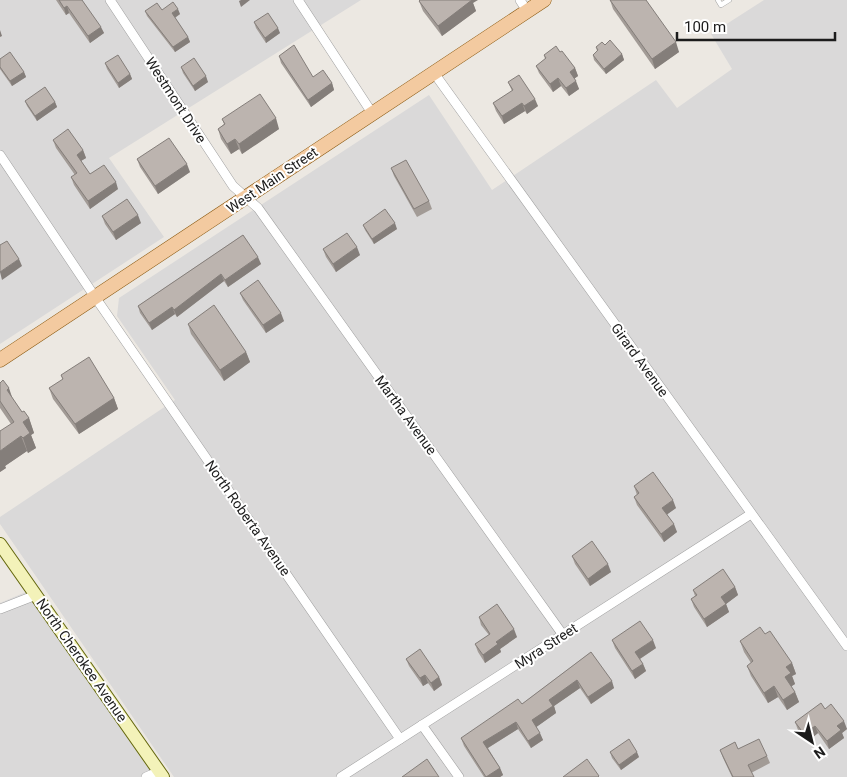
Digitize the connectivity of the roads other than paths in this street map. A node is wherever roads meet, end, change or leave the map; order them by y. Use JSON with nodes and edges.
{"nodes":[{"id":1,"x":110,"y":0,"type":"edge"},
{"id":2,"x":298,"y":0,"type":"edge"},
{"id":3,"x":544,"y":0,"type":"edge"},
{"id":4,"x":718,"y":0,"type":"edge"},
{"id":5,"x":729,"y":0,"type":"edge"},
{"id":6,"x":523,"y":6,"type":"edge"},
{"id":7,"x":434,"y":73,"type":"junction"},
{"id":8,"x":372,"y":113,"type":"junction"},
{"id":9,"x":0,"y":155,"type":"edge"},
{"id":10,"x":245,"y":197,"type":"junction"},
{"id":11,"x":95,"y":298,"type":"junction"},
{"id":12,"x":2,"y":354,"type":"edge"},
{"id":13,"x":751,"y":514,"type":"junction"},
{"id":14,"x":0,"y":544,"type":"edge"},
{"id":15,"x":36,"y":594,"type":"junction"},
{"id":16,"x":0,"y":609,"type":"edge"},
{"id":17,"x":564,"y":635,"type":"junction"},
{"id":18,"x":847,"y":646,"type":"edge"},
{"id":19,"x":422,"y":725,"type":"junction"},
{"id":20,"x":400,"y":739,"type":"junction"},
{"id":21,"x":162,"y":774,"type":"edge"},
{"id":22,"x":146,"y":777,"type":"edge"},
{"id":23,"x":341,"y":777,"type":"edge"},
{"id":24,"x":459,"y":777,"type":"edge"}],
"edges":[{"from":1,"to":10,"type":"street","name":"Westmont Drive"},
{"from":2,"to":8,"type":"street"},
{"from":3,"to":6,"type":"main road","name":"West Main Street"},
{"from":4,"to":5,"type":"lane"},
{"from":6,"to":7,"type":"main road","name":"West Main Street"},
{"from":7,"to":8,"type":"main road","name":"West Main Street"},
{"from":7,"to":13,"type":"street","name":"Girard Avenue"},
{"from":8,"to":10,"type":"main road","name":"West Main Street"},
{"from":9,"to":11,"type":"street","name":"North Roberta Avenue"},
{"from":10,"to":11,"type":"main road","name":"West Main Street"},
{"from":10,"to":17,"type":"street","name":"Martha Avenue"},
{"from":11,"to":12,"type":"main road","name":"West Main Street"},
{"from":11,"to":20,"type":"street","name":"North Roberta Avenue"},
{"from":13,"to":17,"type":"street","name":"Myra Street"},
{"from":13,"to":18,"type":"street","name":"Girard Avenue"},
{"from":14,"to":15,"type":"street","name":"North Cherokee Avenue"},
{"from":15,"to":16,"type":"street"},
{"from":15,"to":21,"type":"street","name":"North Cherokee Avenue"},
{"from":17,"to":19,"type":"street","name":"Myra Street"},
{"from":19,"to":20,"type":"street","name":"Myra Street"},
{"from":19,"to":24,"type":"street"},
{"from":20,"to":23,"type":"street","name":"Myra Street"},
{"from":21,"to":22,"type":"street"}]}
